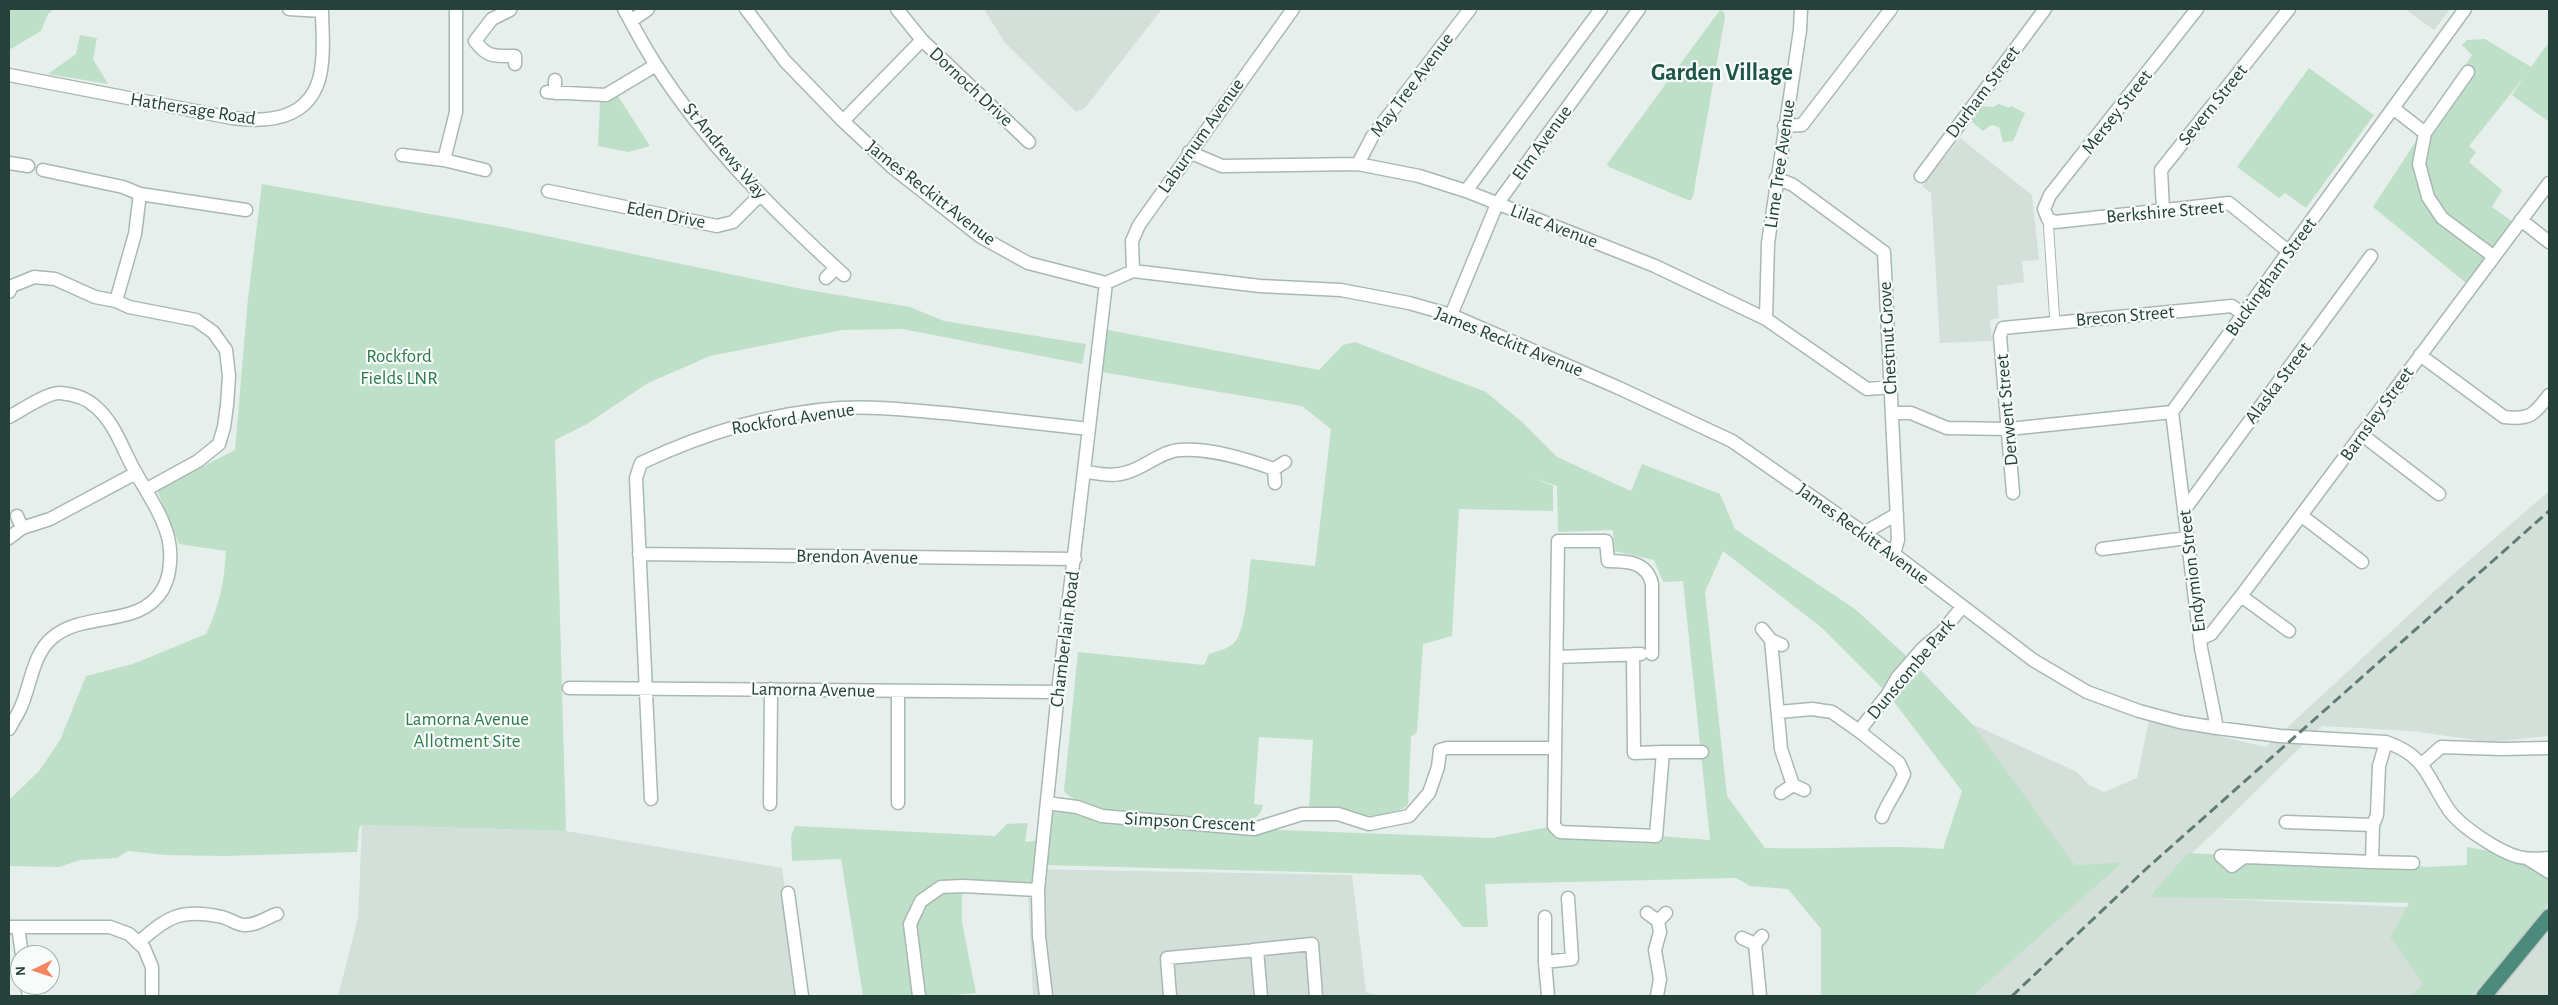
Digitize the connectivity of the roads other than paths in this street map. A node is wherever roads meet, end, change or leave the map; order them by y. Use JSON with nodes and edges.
{"nodes":[{"id":1,"x":289,"y":9,"type":"edge"},
{"id":2,"x":456,"y":9,"type":"edge"},
{"id":3,"x":624,"y":9,"type":"edge"},
{"id":4,"x":648,"y":9,"type":"edge"},
{"id":5,"x":746,"y":9,"type":"edge"},
{"id":6,"x":897,"y":9,"type":"edge"},
{"id":7,"x":1293,"y":9,"type":"edge"},
{"id":8,"x":1470,"y":9,"type":"edge"},
{"id":9,"x":1601,"y":9,"type":"edge"},
{"id":10,"x":1639,"y":9,"type":"edge"},
{"id":11,"x":1801,"y":9,"type":"edge"},
{"id":12,"x":1891,"y":9,"type":"edge"},
{"id":13,"x":2045,"y":9,"type":"edge"},
{"id":14,"x":2197,"y":9,"type":"edge"},
{"id":15,"x":2289,"y":9,"type":"edge"},
{"id":16,"x":2465,"y":9,"type":"edge"},
{"id":17,"x":322,"y":10,"type":"edge"},
{"id":18,"x":510,"y":10,"type":"dead end"},
{"id":19,"x":631,"y":21,"type":"junction"},
{"id":20,"x":455,"y":40,"type":"junction"},
{"id":21,"x":922,"y":40,"type":"junction"},
{"id":22,"x":474,"y":41,"type":"junction"},
{"id":23,"x":515,"y":64,"type":"dead end"},
{"id":24,"x":656,"y":65,"type":"junction"},
{"id":25,"x":2468,"y":72,"type":"dead end"},
{"id":26,"x":9,"y":75,"type":"edge"},
{"id":27,"x":552,"y":88,"type":"dead end"},
{"id":28,"x":2393,"y":108,"type":"junction"},
{"id":29,"x":843,"y":120,"type":"junction"},
{"id":30,"x":1784,"y":126,"type":"junction"},
{"id":31,"x":2424,"y":133,"type":"junction"},
{"id":32,"x":1021,"y":140,"type":"dead end"},
{"id":33,"x":1189,"y":152,"type":"junction"},
{"id":34,"x":402,"y":154,"type":"dead end"},
{"id":35,"x":444,"y":160,"type":"junction"},
{"id":36,"x":9,"y":163,"type":"edge"},
{"id":37,"x":1358,"y":164,"type":"junction"},
{"id":38,"x":28,"y":166,"type":"dead end"},
{"id":39,"x":43,"y":170,"type":"dead end"},
{"id":40,"x":485,"y":170,"type":"dead end"},
{"id":41,"x":1921,"y":176,"type":"dead end"},
{"id":42,"x":1776,"y":178,"type":"junction"},
{"id":43,"x":2549,"y":183,"type":"edge"},
{"id":44,"x":548,"y":191,"type":"dead end"},
{"id":45,"x":1466,"y":191,"type":"junction"},
{"id":46,"x":140,"y":194,"type":"junction"},
{"id":47,"x":760,"y":195,"type":"junction"},
{"id":48,"x":1496,"y":204,"type":"junction"},
{"id":49,"x":246,"y":210,"type":"dead end"},
{"id":50,"x":2163,"y":210,"type":"junction"},
{"id":51,"x":2052,"y":220,"type":"junction"},
{"id":52,"x":2521,"y":220,"type":"junction"},
{"id":53,"x":2549,"y":242,"type":"edge"},
{"id":54,"x":2289,"y":252,"type":"junction"},
{"id":55,"x":2371,"y":256,"type":"dead end"},
{"id":56,"x":2493,"y":256,"type":"junction"},
{"id":57,"x":1133,"y":271,"type":"junction"},
{"id":58,"x":826,"y":278,"type":"dead end"},
{"id":59,"x":1106,"y":283,"type":"junction"},
{"id":60,"x":10,"y":287,"type":"edge"},
{"id":61,"x":116,"y":301,"type":"junction"},
{"id":62,"x":1452,"y":315,"type":"junction"},
{"id":63,"x":2244,"y":315,"type":"junction"},
{"id":64,"x":1766,"y":319,"type":"junction"},
{"id":65,"x":2055,"y":323,"type":"junction"},
{"id":66,"x":2003,"y":328,"type":"joint"},
{"id":67,"x":2420,"y":355,"type":"junction"},
{"id":68,"x":1891,"y":388,"type":"junction"},
{"id":69,"x":2549,"y":395,"type":"edge"},
{"id":70,"x":2172,"y":412,"type":"junction"},
{"id":71,"x":1893,"y":413,"type":"junction"},
{"id":72,"x":9,"y":417,"type":"edge"},
{"id":73,"x":1089,"y":429,"type":"junction"},
{"id":74,"x":2009,"y":429,"type":"junction"},
{"id":75,"x":2361,"y":434,"type":"junction"},
{"id":76,"x":1285,"y":462,"type":"dead end"},
{"id":77,"x":1274,"y":470,"type":"junction"},
{"id":78,"x":1086,"y":472,"type":"junction"},
{"id":79,"x":136,"y":473,"type":"junction"},
{"id":80,"x":1275,"y":483,"type":"dead end"},
{"id":81,"x":146,"y":489,"type":"junction"},
{"id":82,"x":2013,"y":493,"type":"dead end"},
{"id":83,"x":2439,"y":494,"type":"dead end"},
{"id":84,"x":2184,"y":509,"type":"junction"},
{"id":85,"x":1897,"y":514,"type":"junction"},
{"id":86,"x":17,"y":516,"type":"dead end"},
{"id":87,"x":2302,"y":516,"type":"junction"},
{"id":88,"x":22,"y":528,"type":"junction"},
{"id":89,"x":1864,"y":533,"type":"junction"},
{"id":90,"x":9,"y":538,"type":"edge"},
{"id":91,"x":2187,"y":538,"type":"junction"},
{"id":92,"x":2102,"y":549,"type":"dead end"},
{"id":93,"x":639,"y":554,"type":"junction"},
{"id":94,"x":1894,"y":554,"type":"junction"},
{"id":95,"x":1075,"y":559,"type":"junction"},
{"id":96,"x":2362,"y":562,"type":"dead end"},
{"id":97,"x":2241,"y":596,"type":"junction"},
{"id":98,"x":1962,"y":607,"type":"junction"},
{"id":99,"x":1762,"y":630,"type":"dead end"},
{"id":100,"x":2289,"y":631,"type":"dead end"},
{"id":101,"x":2200,"y":639,"type":"junction"},
{"id":102,"x":1633,"y":654,"type":"junction"},
{"id":103,"x":1556,"y":656,"type":"junction"},
{"id":104,"x":569,"y":688,"type":"dead end"},
{"id":105,"x":771,"y":689,"type":"junction"},
{"id":106,"x":644,"y":690,"type":"junction"},
{"id":107,"x":898,"y":691,"type":"junction"},
{"id":108,"x":1058,"y":692,"type":"junction"},
{"id":109,"x":1779,"y":712,"type":"junction"},
{"id":110,"x":2217,"y":728,"type":"junction"},
{"id":111,"x":9,"y":729,"type":"edge"},
{"id":112,"x":1859,"y":731,"type":"junction"},
{"id":113,"x":2386,"y":742,"type":"junction"},
{"id":114,"x":1555,"y":748,"type":"junction"},
{"id":115,"x":2549,"y":748,"type":"edge"},
{"id":116,"x":1663,"y":752,"type":"junction"},
{"id":117,"x":1702,"y":752,"type":"dead end"},
{"id":118,"x":2423,"y":763,"type":"junction"},
{"id":119,"x":1781,"y":792,"type":"dead end"},
{"id":120,"x":651,"y":799,"type":"dead end"},
{"id":121,"x":898,"y":803,"type":"dead end"},
{"id":122,"x":1047,"y":803,"type":"junction"},
{"id":123,"x":770,"y":804,"type":"dead end"},
{"id":124,"x":1881,"y":820,"type":"dead end"},
{"id":125,"x":2286,"y":822,"type":"dead end"},
{"id":126,"x":2373,"y":825,"type":"junction"},
{"id":127,"x":2244,"y":857,"type":"dead end"},
{"id":128,"x":2526,"y":858,"type":"junction"},
{"id":129,"x":2549,"y":858,"type":"edge"},
{"id":130,"x":2372,"y":862,"type":"junction"},
{"id":131,"x":2413,"y":863,"type":"dead end"},
{"id":132,"x":2549,"y":872,"type":"edge"},
{"id":133,"x":1038,"y":890,"type":"junction"},
{"id":134,"x":788,"y":893,"type":"dead end"},
{"id":135,"x":1568,"y":898,"type":"dead end"},
{"id":136,"x":1647,"y":913,"type":"dead end"},
{"id":137,"x":278,"y":914,"type":"dead end"},
{"id":138,"x":1545,"y":917,"type":"dead end"},
{"id":139,"x":2548,"y":921,"type":"edge"},
{"id":140,"x":14,"y":927,"type":"edge"},
{"id":141,"x":1742,"y":938,"type":"dead end"},
{"id":142,"x":138,"y":943,"type":"junction"},
{"id":143,"x":19,"y":945,"type":"edge"},
{"id":144,"x":1253,"y":950,"type":"junction"},
{"id":145,"x":1545,"y":962,"type":"junction"},
{"id":146,"x":152,"y":996,"type":"edge"},
{"id":147,"x":802,"y":996,"type":"edge"},
{"id":148,"x":919,"y":996,"type":"edge"},
{"id":149,"x":1046,"y":996,"type":"edge"},
{"id":150,"x":1170,"y":996,"type":"edge"},
{"id":151,"x":1261,"y":996,"type":"edge"},
{"id":152,"x":1316,"y":996,"type":"edge"},
{"id":153,"x":1548,"y":996,"type":"edge"},
{"id":154,"x":1657,"y":996,"type":"edge"},
{"id":155,"x":1760,"y":996,"type":"edge"},
{"id":156,"x":2484,"y":996,"type":"edge"}],
"edges":[{"from":1,"to":17,"type":"street"},
{"from":2,"to":20,"type":"street"},
{"from":3,"to":19,"type":"street","name":"St Andrews Way"},
{"from":4,"to":19,"type":"street"},
{"from":5,"to":29,"type":"street","name":"James Reckitt Avenue"},
{"from":6,"to":21,"type":"street","name":"Dornoch Drive"},
{"from":7,"to":33,"type":"street","name":"Laburnum Avenue"},
{"from":8,"to":37,"type":"street","name":"May Tree Avenue"},
{"from":9,"to":45,"type":"street","name":"Elm Avenue"},
{"from":10,"to":48,"type":"street","name":"Elm Avenue"},
{"from":11,"to":30,"type":"street","name":"Lime Tree Avenue"},
{"from":12,"to":30,"type":"street"},
{"from":13,"to":41,"type":"street","name":"Durham Street"},
{"from":14,"to":51,"type":"street","name":"Mersey Street"},
{"from":15,"to":50,"type":"street","name":"Severn Street"},
{"from":16,"to":28,"type":"street","name":"Buckingham Street"},
{"from":17,"to":26,"type":"street","name":"Hathersage Road"},
{"from":18,"to":22,"type":"street"},
{"from":19,"to":24,"type":"street","name":"St Andrews Way"},
{"from":20,"to":22,"type":"street"},
{"from":20,"to":35,"type":"street"},
{"from":21,"to":29,"type":"street","name":"Dornoch Drive"},
{"from":21,"to":32,"type":"street","name":"Dornoch Drive"},
{"from":22,"to":23,"type":"street"},
{"from":24,"to":27,"type":"street"},
{"from":24,"to":47,"type":"street","name":"St Andrews Way"},
{"from":25,"to":31,"type":"street"},
{"from":28,"to":31,"type":"street"},
{"from":28,"to":54,"type":"street","name":"Buckingham Street"},
{"from":29,"to":59,"type":"street","name":"James Reckitt Avenue"},
{"from":30,"to":42,"type":"street","name":"Lime Tree Avenue"},
{"from":31,"to":56,"type":"street"},
{"from":33,"to":37,"type":"street","name":"Lilac Avenue"},
{"from":33,"to":57,"type":"street","name":"Laburnum Avenue"},
{"from":34,"to":35,"type":"street"},
{"from":35,"to":40,"type":"street"},
{"from":36,"to":38,"type":"street"},
{"from":37,"to":45,"type":"street","name":"Lilac Avenue"},
{"from":39,"to":46,"type":"street"},
{"from":42,"to":64,"type":"street","name":"Lime Tree Avenue"},
{"from":42,"to":68,"type":"street","name":"Chestnut Grove"},
{"from":43,"to":52,"type":"street","name":"Barnsley Street"},
{"from":44,"to":47,"type":"street","name":"Eden Drive"},
{"from":45,"to":48,"type":"street","name":"Lilac Avenue"},
{"from":46,"to":49,"type":"street"},
{"from":46,"to":61,"type":"street"},
{"from":47,"to":58,"type":"street","name":"St Andrews Way"},
{"from":48,"to":62,"type":"street","name":"Elm Avenue"},
{"from":48,"to":64,"type":"street","name":"Lilac Avenue"},
{"from":50,"to":51,"type":"street","name":"Berkshire Street"},
{"from":50,"to":54,"type":"street","name":"Berkshire Street"},
{"from":51,"to":65,"type":"street","name":"Mersey Street"},
{"from":52,"to":53,"type":"street"},
{"from":52,"to":56,"type":"street","name":"Barnsley Street"},
{"from":54,"to":63,"type":"street","name":"Buckingham Street"},
{"from":55,"to":84,"type":"street","name":"Alaska Street"},
{"from":56,"to":67,"type":"street","name":"Barnsley Street"},
{"from":57,"to":59,"type":"street"},
{"from":57,"to":62,"type":"street","name":"James Reckitt Avenue"},
{"from":59,"to":73,"type":"street","name":"Chamberlain Road"},
{"from":60,"to":61,"type":"street"},
{"from":61,"to":81,"type":"street"},
{"from":62,"to":89,"type":"street","name":"James Reckitt Avenue"},
{"from":63,"to":65,"type":"street","name":"Brecon Street"},
{"from":63,"to":70,"type":"street","name":"Buckingham Street"},
{"from":64,"to":68,"type":"street","name":"Lilac Avenue"},
{"from":65,"to":66,"type":"street","name":"Brecon Street"},
{"from":66,"to":74,"type":"street","name":"Derwent Street"},
{"from":67,"to":69,"type":"street"},
{"from":67,"to":75,"type":"street","name":"Barnsley Street"},
{"from":68,"to":71,"type":"street","name":"Chestnut Grove"},
{"from":70,"to":74,"type":"street"},
{"from":70,"to":84,"type":"street","name":"Endymion Street"},
{"from":71,"to":74,"type":"street"},
{"from":71,"to":85,"type":"street","name":"Chestnut Grove"},
{"from":72,"to":79,"type":"street"},
{"from":73,"to":78,"type":"street","name":"Chamberlain Road"},
{"from":73,"to":93,"type":"street","name":"Rockford Avenue"},
{"from":74,"to":82,"type":"street","name":"Derwent Street"},
{"from":75,"to":83,"type":"street"},
{"from":75,"to":87,"type":"street","name":"Barnsley Street"},
{"from":76,"to":77,"type":"street"},
{"from":77,"to":78,"type":"street"},
{"from":77,"to":80,"type":"street"},
{"from":78,"to":95,"type":"street","name":"Chamberlain Road"},
{"from":79,"to":81,"type":"street"},
{"from":79,"to":88,"type":"street"},
{"from":81,"to":111,"type":"street"},
{"from":84,"to":91,"type":"street","name":"Endymion Street"},
{"from":85,"to":89,"type":"street"},
{"from":85,"to":94,"type":"street","name":"Chestnut Grove"},
{"from":86,"to":88,"type":"street"},
{"from":87,"to":96,"type":"street"},
{"from":87,"to":97,"type":"street","name":"Barnsley Street"},
{"from":88,"to":90,"type":"street"},
{"from":89,"to":94,"type":"street","name":"James Reckitt Avenue"},
{"from":91,"to":92,"type":"street"},
{"from":91,"to":101,"type":"street","name":"Endymion Street"},
{"from":93,"to":95,"type":"street","name":"Brendon Avenue"},
{"from":93,"to":106,"type":"street","name":"Rockford Avenue"},
{"from":94,"to":98,"type":"street","name":"James Reckitt Avenue"},
{"from":95,"to":108,"type":"street","name":"Chamberlain Road"},
{"from":97,"to":100,"type":"street"},
{"from":97,"to":101,"type":"street","name":"Barnsley Street"},
{"from":98,"to":110,"type":"street","name":"James Reckitt Avenue"},
{"from":98,"to":112,"type":"street","name":"Dunscombe Park"},
{"from":99,"to":109,"type":"street"},
{"from":101,"to":110,"type":"street","name":"Endymion Street"},
{"from":102,"to":103,"type":"street"},
{"from":102,"to":103,"type":"street"},
{"from":102,"to":116,"type":"street"},
{"from":103,"to":114,"type":"street"},
{"from":104,"to":106,"type":"street","name":"Lamorna Avenue"},
{"from":105,"to":106,"type":"street","name":"Lamorna Avenue"},
{"from":105,"to":107,"type":"street","name":"Lamorna Avenue"},
{"from":105,"to":123,"type":"street"},
{"from":106,"to":120,"type":"street","name":"Rockford Avenue"},
{"from":107,"to":108,"type":"street","name":"Lamorna Avenue"},
{"from":107,"to":121,"type":"street"},
{"from":108,"to":122,"type":"street","name":"Chamberlain Road"},
{"from":109,"to":112,"type":"street","name":"Dunscombe Park"},
{"from":109,"to":119,"type":"street"},
{"from":110,"to":113,"type":"street","name":"James Reckitt Avenue"},
{"from":112,"to":124,"type":"street","name":"Dunscombe Park"},
{"from":113,"to":118,"type":"street"},
{"from":113,"to":126,"type":"street"},
{"from":114,"to":116,"type":"street"},
{"from":114,"to":122,"type":"street","name":"Simpson Crescent"},
{"from":115,"to":118,"type":"street"},
{"from":116,"to":117,"type":"street"},
{"from":118,"to":128,"type":"street"},
{"from":122,"to":133,"type":"street","name":"Chamberlain Road"},
{"from":125,"to":126,"type":"street"},
{"from":126,"to":130,"type":"street"},
{"from":127,"to":130,"type":"street"},
{"from":128,"to":129,"type":"street"},
{"from":128,"to":132,"type":"street"},
{"from":130,"to":131,"type":"street"},
{"from":133,"to":148,"type":"street"},
{"from":133,"to":149,"type":"street","name":"Chamberlain Road"},
{"from":134,"to":147,"type":"street"},
{"from":135,"to":145,"type":"street"},
{"from":136,"to":154,"type":"street"},
{"from":137,"to":142,"type":"street"},
{"from":138,"to":145,"type":"street"},
{"from":139,"to":156,"type":"highway"},
{"from":140,"to":142,"type":"street"},
{"from":140,"to":143,"type":"street"},
{"from":141,"to":155,"type":"street"},
{"from":142,"to":146,"type":"street"},
{"from":144,"to":150,"type":"street"},
{"from":144,"to":151,"type":"street"},
{"from":144,"to":152,"type":"street"},
{"from":145,"to":153,"type":"street"}]}
